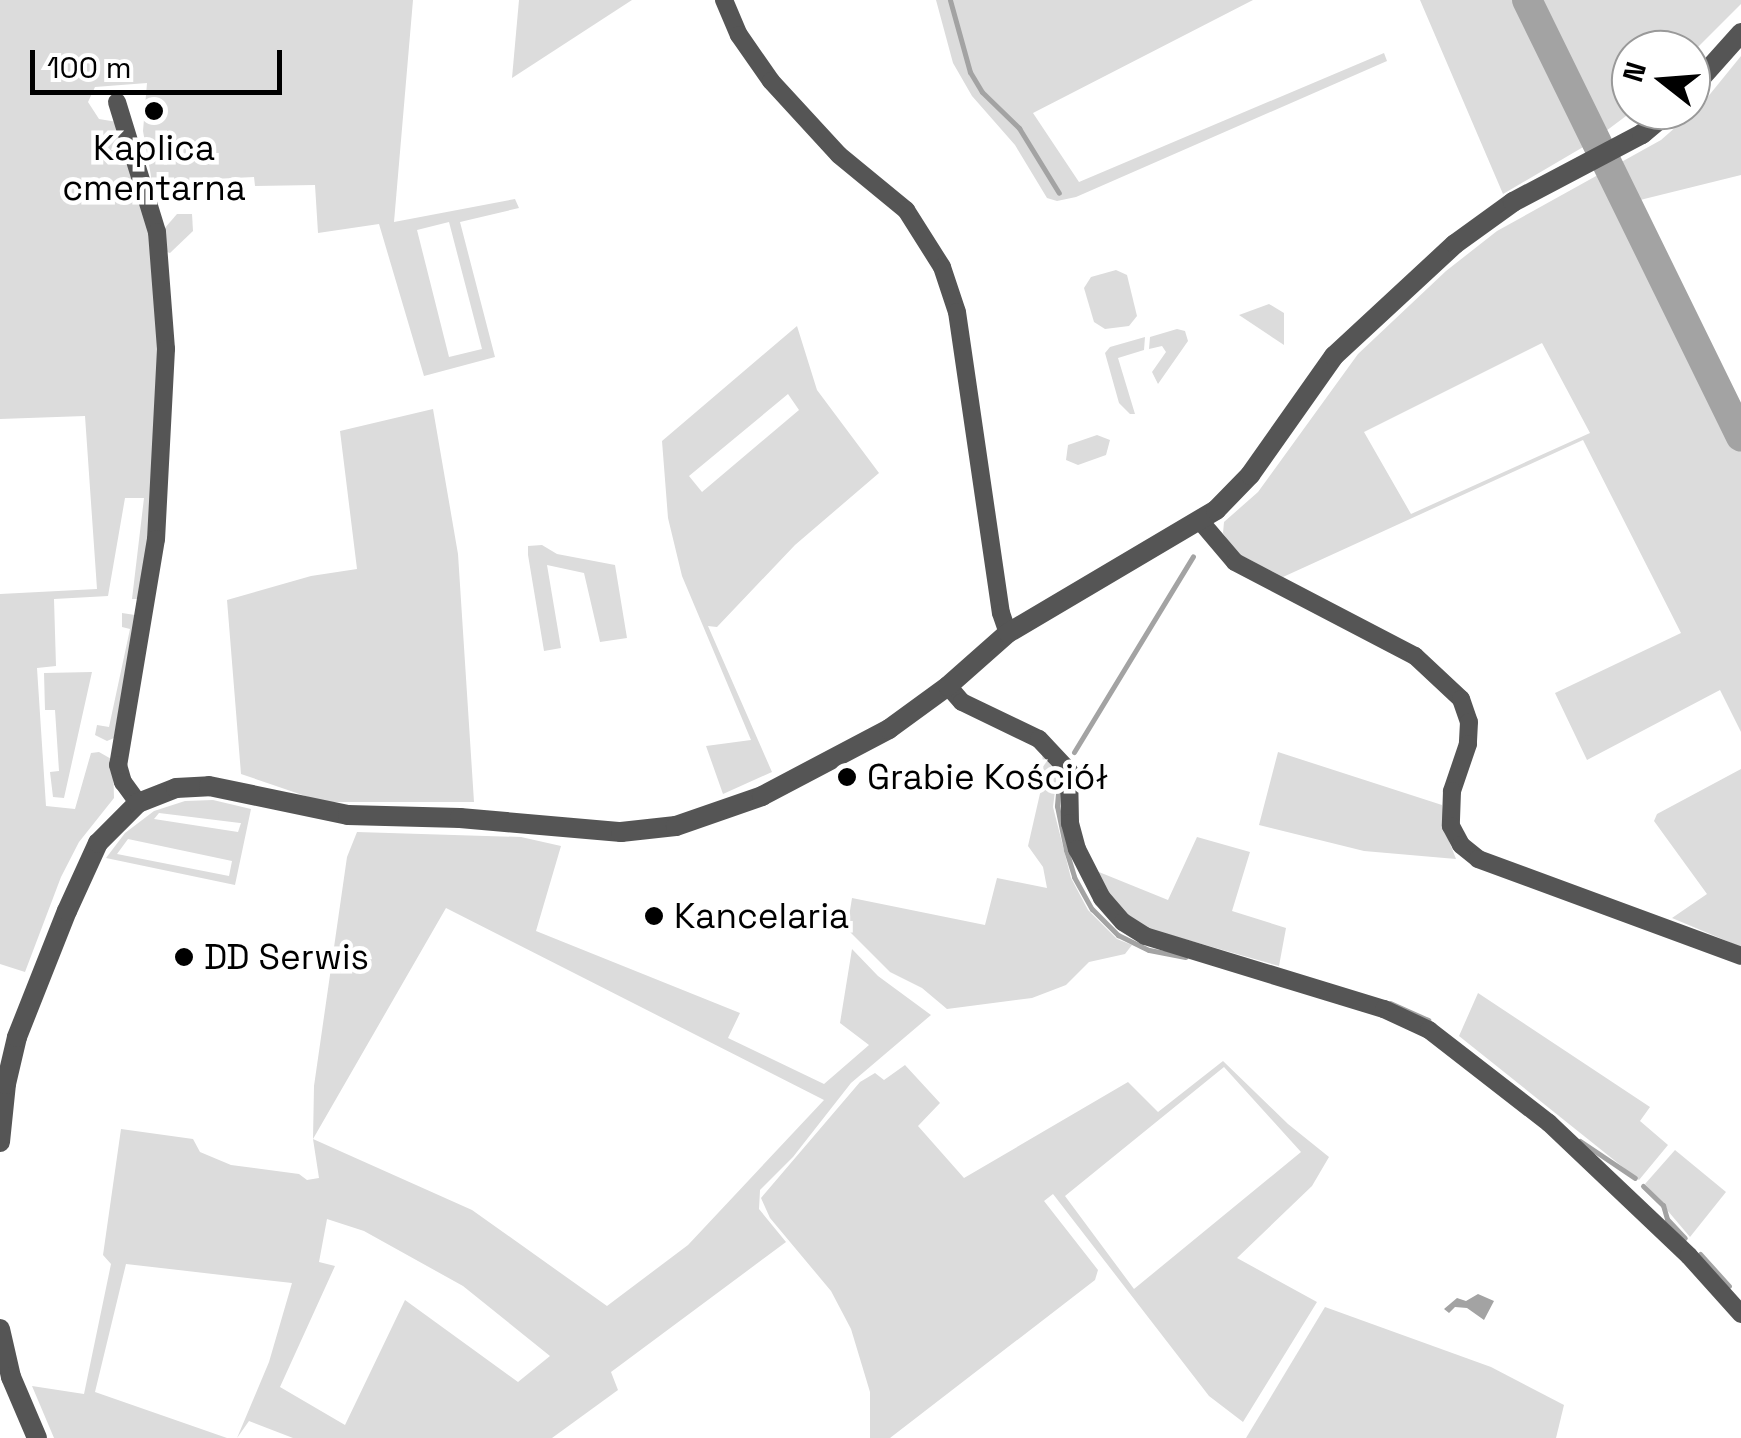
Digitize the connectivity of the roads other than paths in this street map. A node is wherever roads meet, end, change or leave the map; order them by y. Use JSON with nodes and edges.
{"nodes":[{"id":1,"x":724,"y":0,"type":"edge"},
{"id":2,"x":1741,"y":33,"type":"edge"},
{"id":3,"x":1711,"y":67,"type":"edge"},
{"id":4,"x":117,"y":102,"type":"dead end"},
{"id":5,"x":1644,"y":130,"type":"edge"},
{"id":6,"x":1201,"y":522,"type":"junction"},
{"id":7,"x":1008,"y":634,"type":"junction"},
{"id":8,"x":948,"y":686,"type":"junction"},
{"id":9,"x":138,"y":803,"type":"junction"},
{"id":10,"x":1741,"y":956,"type":"edge"},
{"id":11,"x":0,"y":1142,"type":"edge"},
{"id":12,"x":1741,"y":1314,"type":"edge"},
{"id":13,"x":0,"y":1329,"type":"edge"},
{"id":14,"x":37,"y":1438,"type":"edge"}],
"edges":[{"from":1,"to":7,"type":"street"},
{"from":2,"to":3,"type":"street"},
{"from":4,"to":9,"type":"street"},
{"from":5,"to":6,"type":"street"},
{"from":6,"to":7,"type":"street"},
{"from":6,"to":10,"type":"street"},
{"from":7,"to":8,"type":"street"},
{"from":8,"to":9,"type":"street"},
{"from":8,"to":12,"type":"street"},
{"from":9,"to":11,"type":"street"},
{"from":13,"to":14,"type":"street"}]}
